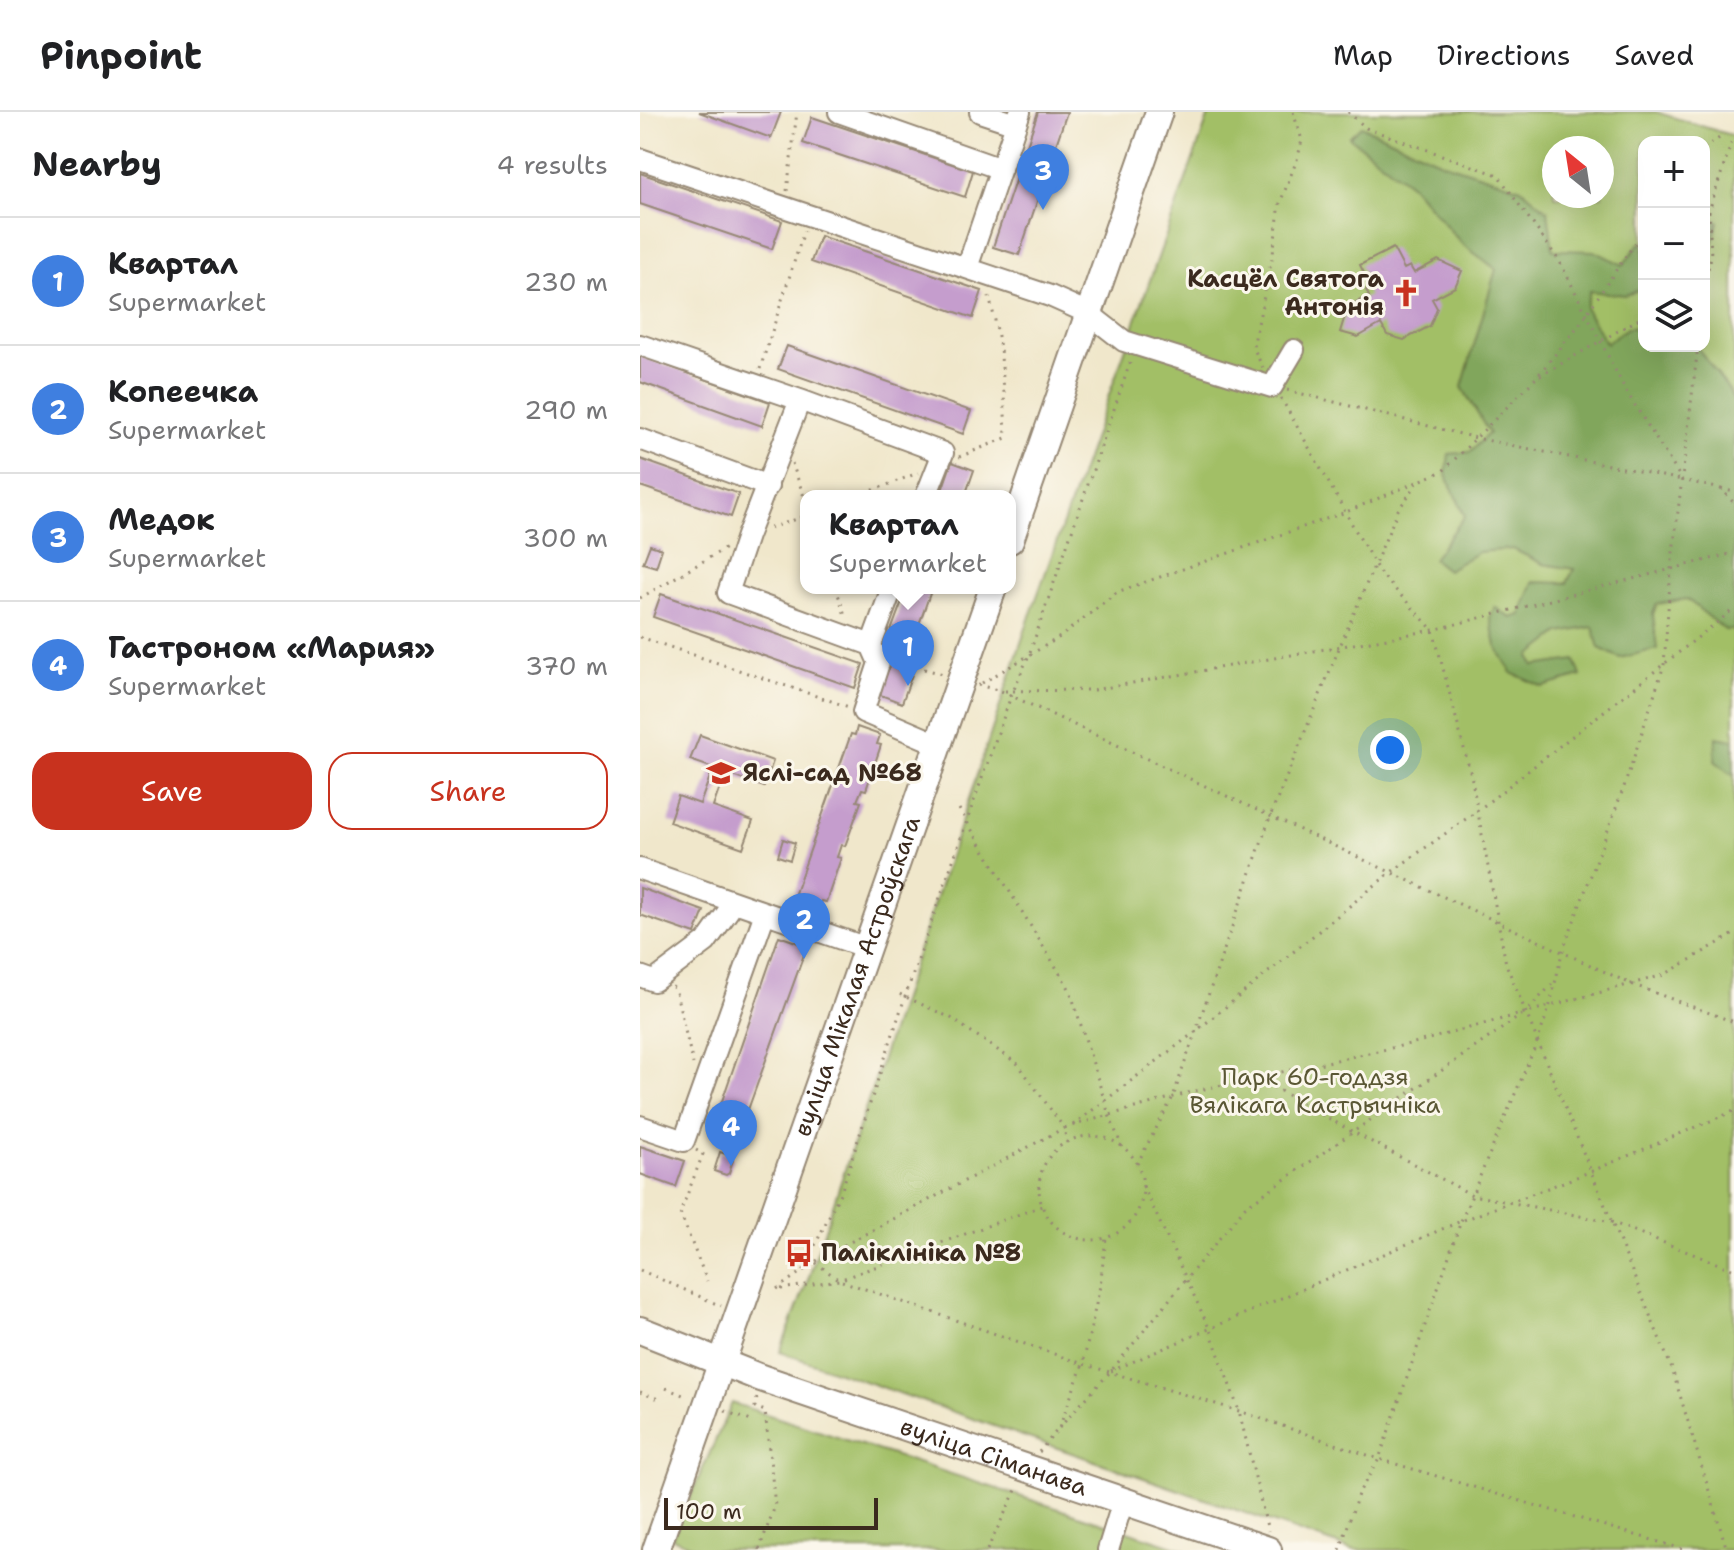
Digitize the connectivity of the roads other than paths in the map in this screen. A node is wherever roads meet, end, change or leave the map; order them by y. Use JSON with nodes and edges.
{"nodes":[{"id":1,"x":839,"y":112,"type":"edge"},
{"id":2,"x":980,"y":112,"type":"edge"},
{"id":3,"x":1159,"y":112,"type":"edge"},
{"id":4,"x":1018,"y":118,"type":"edge"},
{"id":5,"x":640,"y":159,"type":"edge"},
{"id":6,"x":1001,"y":169,"type":"junction"},
{"id":7,"x":967,"y":268,"type":"junction"},
{"id":8,"x":1088,"y":313,"type":"junction"},
{"id":9,"x":640,"y":345,"type":"edge"},
{"id":10,"x":1294,"y":350,"type":"dead end"},
{"id":11,"x":800,"y":400,"type":"junction"},
{"id":12,"x":640,"y":439,"type":"edge"},
{"id":13,"x":768,"y":486,"type":"junction"},
{"id":14,"x":928,"y":490,"type":"edge"},
{"id":15,"x":1016,"y":523,"type":"edge"},
{"id":16,"x":889,"y":594,"type":"edge"},
{"id":17,"x":991,"y":594,"type":"edge"},
{"id":18,"x":862,"y":642,"type":"junction"},
{"id":19,"x":938,"y":744,"type":"junction"},
{"id":20,"x":640,"y":869,"type":"edge"},
{"id":21,"x":734,"y":903,"type":"junction"},
{"id":22,"x":765,"y":913,"type":"junction"},
{"id":23,"x":867,"y":948,"type":"junction"},
{"id":24,"x":645,"y":982,"type":"edge"},
{"id":25,"x":640,"y":1126,"type":"edge"},
{"id":26,"x":640,"y":1330,"type":"edge"},
{"id":27,"x":721,"y":1363,"type":"junction"},
{"id":28,"x":1123,"y":1501,"type":"junction"},
{"id":29,"x":1269,"y":1542,"type":"edge"},
{"id":30,"x":656,"y":1550,"type":"edge"},
{"id":31,"x":1108,"y":1550,"type":"edge"}],
"edges":[{"from":1,"to":6,"type":"lane"},
{"from":2,"to":4,"type":"lane"},
{"from":3,"to":8,"type":"main road"},
{"from":4,"to":6,"type":"lane"},
{"from":5,"to":7,"type":"lane"},
{"from":6,"to":7,"type":"lane"},
{"from":7,"to":8,"type":"lane"},
{"from":8,"to":10,"type":"lane"},
{"from":8,"to":15,"type":"main road"},
{"from":9,"to":11,"type":"lane"},
{"from":11,"to":13,"type":"lane"},
{"from":11,"to":14,"type":"lane"},
{"from":12,"to":13,"type":"lane"},
{"from":13,"to":18,"type":"lane"},
{"from":16,"to":18,"type":"lane"},
{"from":17,"to":19,"type":"main road","name":"вуліца Мікалая Астроўскага"},
{"from":18,"to":19,"type":"lane"},
{"from":19,"to":23,"type":"main road","name":"вуліца Мікалая Астроўскага"},
{"from":20,"to":21,"type":"lane"},
{"from":21,"to":22,"type":"lane"},
{"from":21,"to":24,"type":"lane"},
{"from":22,"to":23,"type":"lane"},
{"from":22,"to":25,"type":"lane"},
{"from":23,"to":27,"type":"main road","name":"вуліца Мікалая Астроўскага"},
{"from":26,"to":27,"type":"main road","name":"вуліца Сіманава"},
{"from":27,"to":28,"type":"main road","name":"вуліца Сіманава"},
{"from":27,"to":30,"type":"main road"},
{"from":28,"to":29,"type":"main road","name":"вуліца Сіманава"},
{"from":28,"to":31,"type":"lane"}]}
